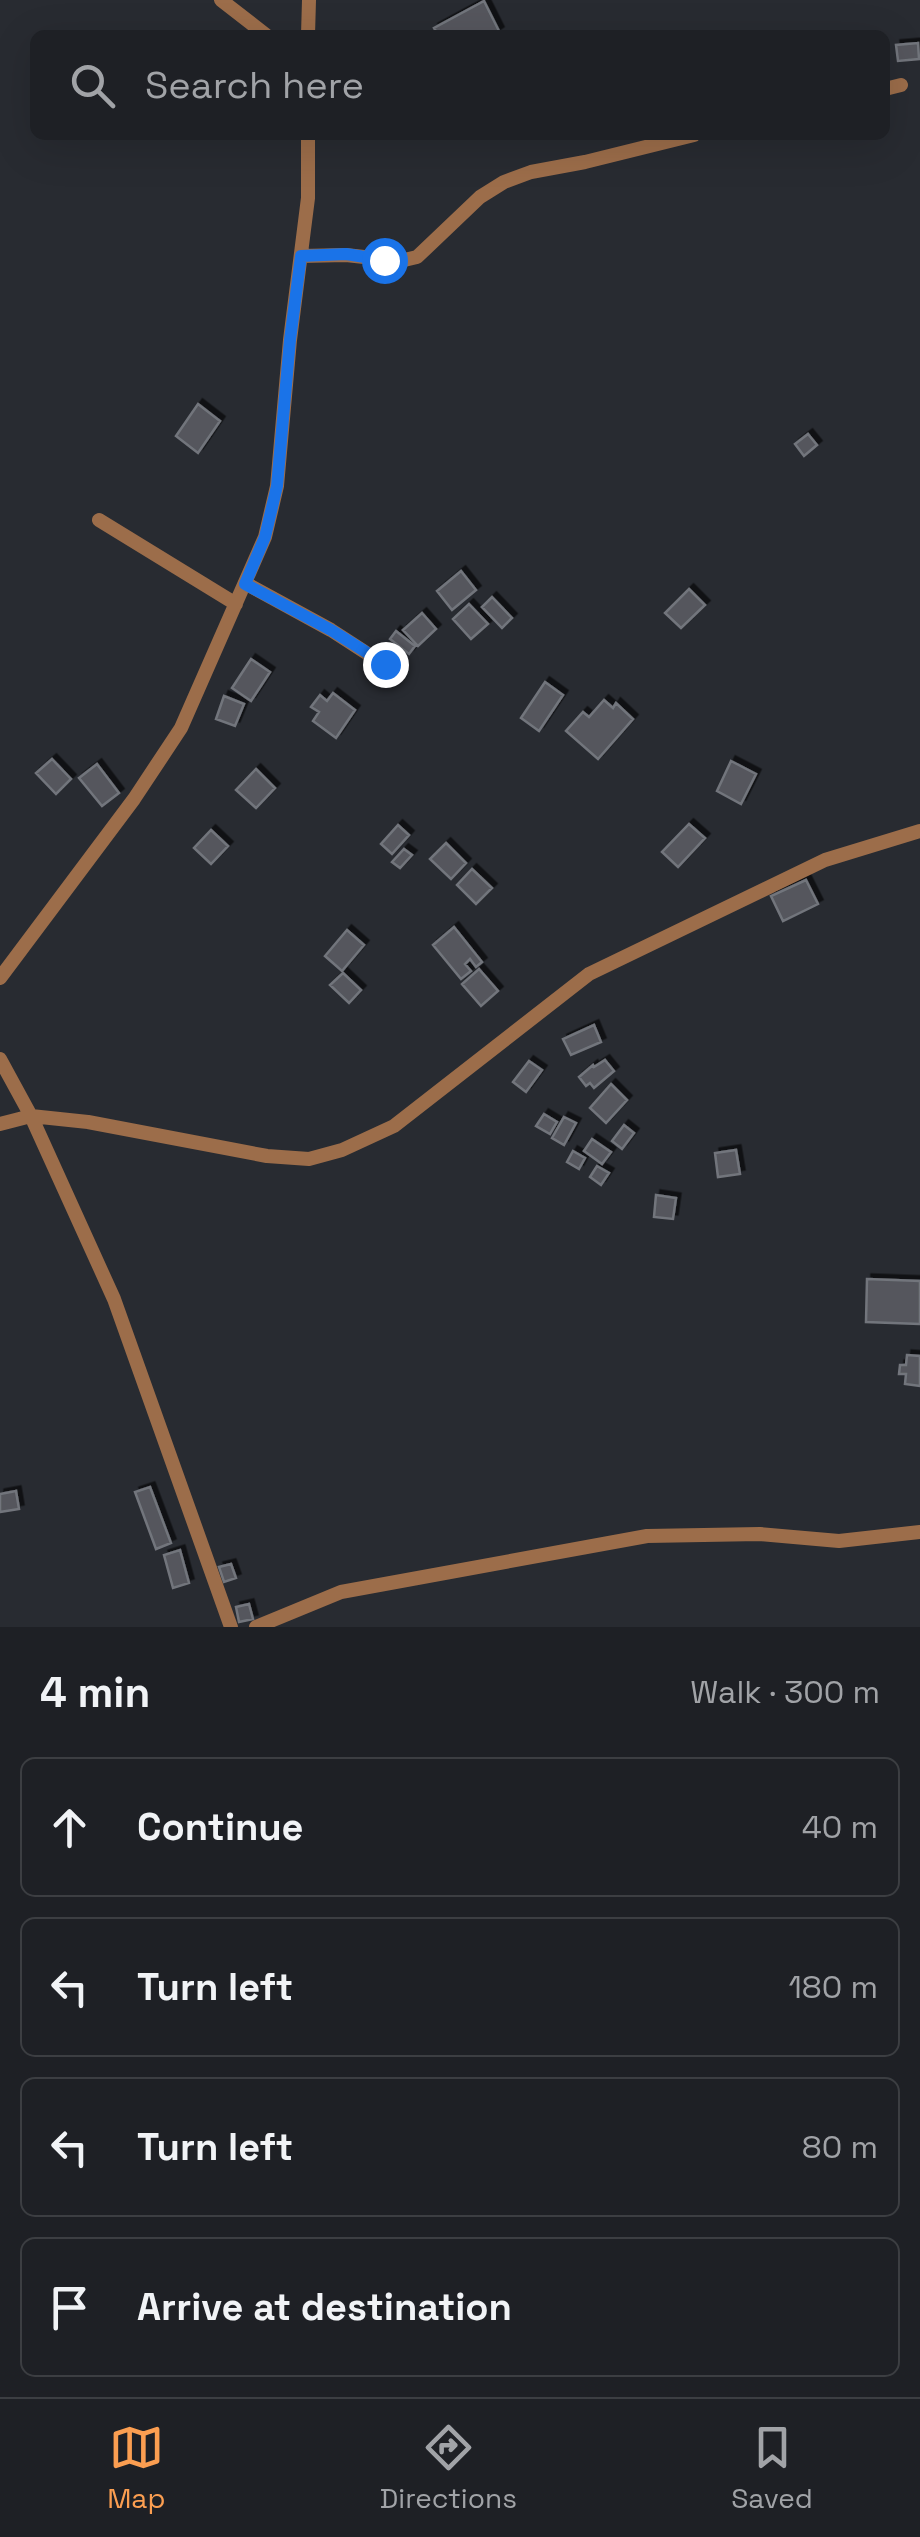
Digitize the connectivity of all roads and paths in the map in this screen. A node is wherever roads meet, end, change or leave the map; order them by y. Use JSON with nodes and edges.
{"nodes":[{"id":1,"x":221,"y":0,"type":"edge"},
{"id":2,"x":309,"y":0,"type":"edge"},
{"id":3,"x":260,"y":30,"type":"edge"},
{"id":4,"x":308,"y":30,"type":"edge"},
{"id":5,"x":901,"y":85,"type":"dead end"},
{"id":6,"x":890,"y":88,"type":"edge"},
{"id":7,"x":308,"y":140,"type":"edge"},
{"id":8,"x":674,"y":140,"type":"edge"},
{"id":9,"x":301,"y":256,"type":"junction"},
{"id":10,"x":99,"y":520,"type":"dead end"},
{"id":11,"x":245,"y":584,"type":"junction"},
{"id":12,"x":236,"y":604,"type":"junction"},
{"id":13,"x":385,"y":664,"type":"dead end"},
{"id":14,"x":920,"y":831,"type":"edge"},
{"id":15,"x":0,"y":978,"type":"edge"},
{"id":16,"x":0,"y":1059,"type":"edge"},
{"id":17,"x":31,"y":1116,"type":"junction"},
{"id":18,"x":0,"y":1124,"type":"edge"},
{"id":19,"x":920,"y":1532,"type":"edge"},
{"id":20,"x":231,"y":1627,"type":"edge"},
{"id":21,"x":256,"y":1627,"type":"edge"}],
"edges":[{"from":1,"to":3,"type":"street"},
{"from":2,"to":4,"type":"street"},
{"from":5,"to":6,"type":"street"},
{"from":7,"to":9,"type":"street"},
{"from":8,"to":9,"type":"street"},
{"from":9,"to":11,"type":"street"},
{"from":10,"to":12,"type":"street"},
{"from":11,"to":12,"type":"street"},
{"from":11,"to":13,"type":"street"},
{"from":12,"to":15,"type":"street"},
{"from":14,"to":17,"type":"street"},
{"from":16,"to":17,"type":"street"},
{"from":17,"to":18,"type":"street"},
{"from":17,"to":20,"type":"street"},
{"from":19,"to":21,"type":"street"}]}
